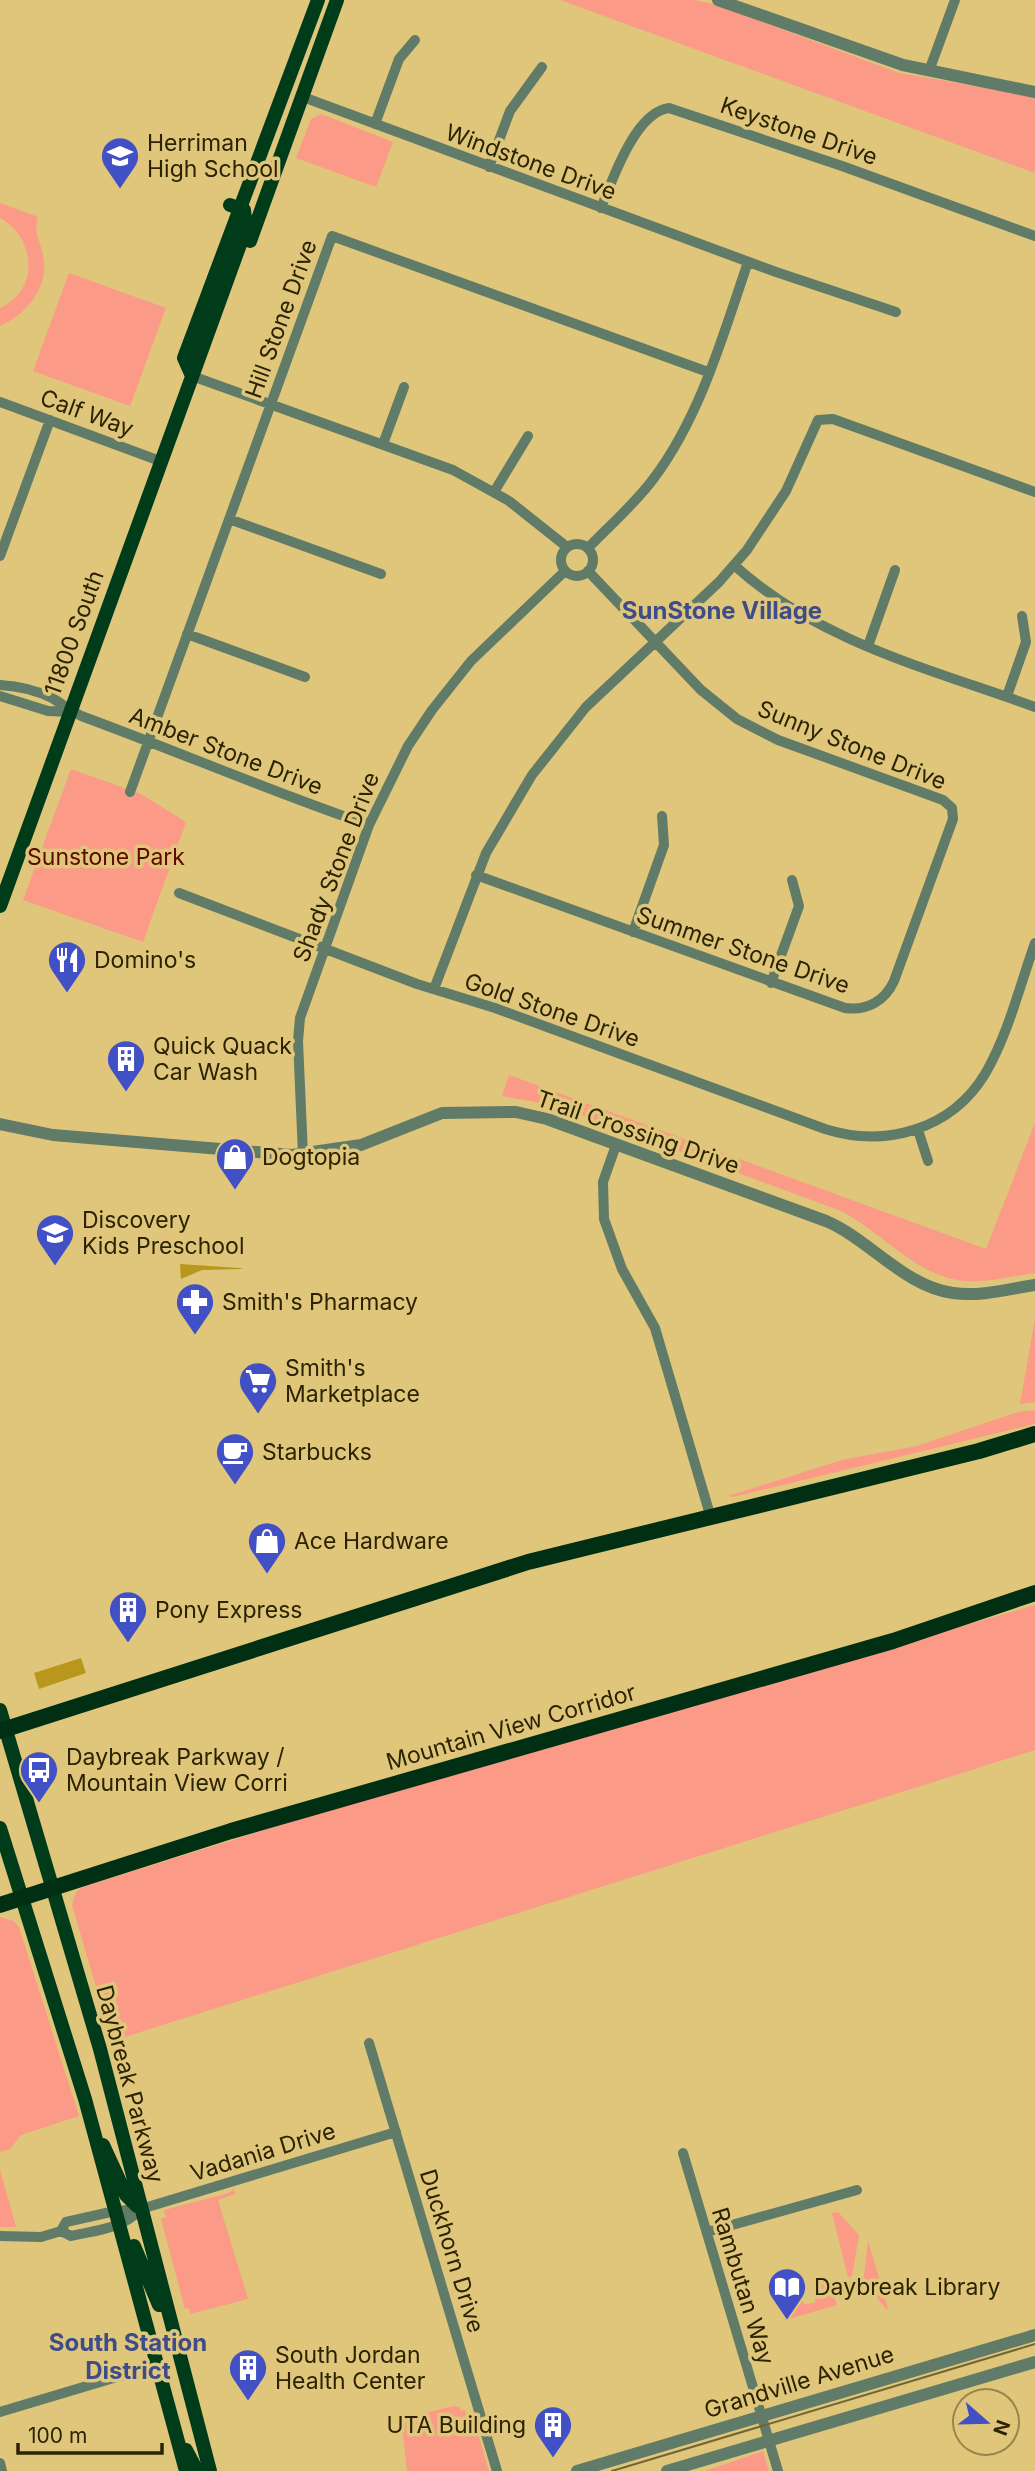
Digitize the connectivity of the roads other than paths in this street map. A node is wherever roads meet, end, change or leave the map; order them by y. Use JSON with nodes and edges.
{"nodes":[{"id":1,"x":317,"y":0,"type":"edge"},
{"id":2,"x":337,"y":0,"type":"edge"},
{"id":3,"x":718,"y":0,"type":"edge"},
{"id":4,"x":955,"y":0,"type":"edge"},
{"id":5,"x":738,"y":3,"type":"edge"},
{"id":6,"x":310,"y":22,"type":"junction"},
{"id":7,"x":415,"y":40,"type":"dead end"},
{"id":8,"x":542,"y":68,"type":"dead end"},
{"id":9,"x":929,"y":71,"type":"junction"},
{"id":10,"x":1035,"y":92,"type":"edge"},
{"id":11,"x":303,"y":97,"type":"junction"},
{"id":12,"x":375,"y":124,"type":"junction"},
{"id":13,"x":263,"y":148,"type":"junction"},
{"id":14,"x":489,"y":167,"type":"junction"},
{"id":15,"x":235,"y":207,"type":"junction"},
{"id":16,"x":601,"y":208,"type":"junction"},
{"id":17,"x":1035,"y":236,"type":"edge"},
{"id":18,"x":748,"y":262,"type":"junction"},
{"id":19,"x":896,"y":312,"type":"dead end"},
{"id":20,"x":708,"y":372,"type":"junction"},
{"id":21,"x":192,"y":376,"type":"junction"},
{"id":22,"x":404,"y":387,"type":"dead end"},
{"id":23,"x":0,"y":402,"type":"edge"},
{"id":24,"x":271,"y":403,"type":"junction"},
{"id":25,"x":50,"y":420,"type":"junction"},
{"id":26,"x":528,"y":436,"type":"dead end"},
{"id":27,"x":383,"y":444,"type":"junction"},
{"id":28,"x":160,"y":461,"type":"junction"},
{"id":29,"x":494,"y":492,"type":"junction"},
{"id":30,"x":1035,"y":492,"type":"edge"},
{"id":31,"x":229,"y":519,"type":"junction"},
{"id":32,"x":567,"y":547,"type":"junction"},
{"id":33,"x":588,"y":548,"type":"junction"},
{"id":34,"x":0,"y":556,"type":"edge"},
{"id":35,"x":734,"y":565,"type":"junction"},
{"id":36,"x":895,"y":570,"type":"dead end"},
{"id":37,"x":565,"y":571,"type":"junction"},
{"id":38,"x":588,"y":571,"type":"junction"},
{"id":39,"x":381,"y":575,"type":"dead end"},
{"id":40,"x":1022,"y":616,"type":"dead end"},
{"id":41,"x":187,"y":634,"type":"junction"},
{"id":42,"x":655,"y":641,"type":"junction"},
{"id":43,"x":868,"y":646,"type":"junction"},
{"id":44,"x":305,"y":677,"type":"dead end"},
{"id":45,"x":0,"y":685,"type":"edge"},
{"id":46,"x":0,"y":696,"type":"edge"},
{"id":47,"x":1007,"y":696,"type":"junction"},
{"id":48,"x":1035,"y":707,"type":"edge"},
{"id":49,"x":70,"y":712,"type":"junction"},
{"id":50,"x":149,"y":740,"type":"junction"},
{"id":51,"x":130,"y":792,"type":"dead end"},
{"id":52,"x":952,"y":808,"type":"joint"},
{"id":53,"x":662,"y":816,"type":"dead end"},
{"id":54,"x":369,"y":825,"type":"junction"},
{"id":55,"x":476,"y":875,"type":"junction"},
{"id":56,"x":792,"y":880,"type":"dead end"},
{"id":57,"x":179,"y":893,"type":"dead end"},
{"id":58,"x":0,"y":906,"type":"edge"},
{"id":59,"x":633,"y":932,"type":"junction"},
{"id":60,"x":1035,"y":943,"type":"edge"},
{"id":61,"x":324,"y":947,"type":"junction"},
{"id":62,"x":771,"y":982,"type":"junction"},
{"id":63,"x":434,"y":989,"type":"junction"},
{"id":64,"x":0,"y":1125,"type":"edge"},
{"id":65,"x":918,"y":1130,"type":"junction"},
{"id":66,"x":615,"y":1145,"type":"junction"},
{"id":67,"x":303,"y":1155,"type":"junction"},
{"id":68,"x":928,"y":1161,"type":"dead end"},
{"id":69,"x":1035,"y":1285,"type":"edge"},
{"id":70,"x":1035,"y":1434,"type":"edge"},
{"id":71,"x":711,"y":1518,"type":"junction"},
{"id":72,"x":1035,"y":1593,"type":"edge"},
{"id":73,"x":0,"y":1710,"type":"edge"},
{"id":74,"x":3,"y":1730,"type":"edge"},
{"id":75,"x":0,"y":1828,"type":"edge"},
{"id":76,"x":52,"y":1889,"type":"junction"},
{"id":77,"x":21,"y":1899,"type":"junction"},
{"id":78,"x":0,"y":1905,"type":"edge"},
{"id":79,"x":369,"y":2043,"type":"dead end"},
{"id":80,"x":91,"y":2122,"type":"junction"},
{"id":81,"x":396,"y":2132,"type":"junction"},
{"id":82,"x":683,"y":2152,"type":"dead end"},
{"id":83,"x":857,"y":2190,"type":"dead end"},
{"id":84,"x":141,"y":2209,"type":"junction"},
{"id":85,"x":115,"y":2211,"type":"junction"},
{"id":86,"x":124,"y":2224,"type":"junction"},
{"id":87,"x":61,"y":2231,"type":"junction"},
{"id":88,"x":707,"y":2232,"type":"junction"},
{"id":89,"x":0,"y":2236,"type":"edge"},
{"id":90,"x":174,"y":2334,"type":"junction"},
{"id":91,"x":1035,"y":2335,"type":"edge"},
{"id":92,"x":1035,"y":2362,"type":"edge"},
{"id":93,"x":157,"y":2365,"type":"junction"},
{"id":94,"x":0,"y":2412,"type":"edge"},
{"id":95,"x":761,"y":2415,"type":"junction"},
{"id":96,"x":176,"y":2434,"type":"junction"},
{"id":97,"x":769,"y":2441,"type":"junction"},
{"id":98,"x":0,"y":2463,"type":"edge"},
{"id":99,"x":2,"y":2471,"type":"edge"},
{"id":100,"x":186,"y":2471,"type":"edge"},
{"id":101,"x":197,"y":2471,"type":"edge"},
{"id":102,"x":210,"y":2471,"type":"edge"},
{"id":103,"x":497,"y":2471,"type":"edge"},
{"id":104,"x":577,"y":2471,"type":"edge"},
{"id":105,"x":667,"y":2471,"type":"edge"},
{"id":106,"x":778,"y":2471,"type":"edge"}],
"edges":[{"from":1,"to":6,"type":"main road","name":"11800 South"},
{"from":2,"to":11,"type":"main road","name":"11800 South"},
{"from":3,"to":5,"type":"street"},
{"from":4,"to":9,"type":"street"},
{"from":5,"to":9,"type":"street"},
{"from":6,"to":11,"type":"main road"},
{"from":6,"to":13,"type":"main road","name":"11800 South"},
{"from":7,"to":12,"type":"street"},
{"from":8,"to":14,"type":"street"},
{"from":9,"to":10,"type":"street"},
{"from":11,"to":12,"type":"street","name":"Windstone Drive"},
{"from":11,"to":13,"type":"main road"},
{"from":11,"to":21,"type":"main road","name":"11800 South"},
{"from":12,"to":14,"type":"street","name":"Windstone Drive"},
{"from":13,"to":15,"type":"main road","name":"11800 South"},
{"from":14,"to":16,"type":"street","name":"Windstone Drive"},
{"from":15,"to":21,"type":"main road","name":"11800 South"},
{"from":15,"to":21,"type":"main road"},
{"from":16,"to":17,"type":"street","name":"Keystone Drive"},
{"from":16,"to":18,"type":"street","name":"Windstone Drive"},
{"from":18,"to":19,"type":"street","name":"Windstone Drive"},
{"from":18,"to":20,"type":"street"},
{"from":20,"to":24,"type":"street","name":"Hill Stone Drive"},
{"from":20,"to":33,"type":"street"},
{"from":21,"to":24,"type":"street"},
{"from":21,"to":28,"type":"main road","name":"11800 South"},
{"from":22,"to":27,"type":"street"},
{"from":23,"to":25,"type":"street","name":"Calf Way"},
{"from":24,"to":27,"type":"street"},
{"from":24,"to":31,"type":"street","name":"Hill Stone Drive"},
{"from":25,"to":28,"type":"street","name":"Calf Way"},
{"from":25,"to":34,"type":"street"},
{"from":26,"to":29,"type":"street"},
{"from":27,"to":29,"type":"street"},
{"from":28,"to":49,"type":"main road","name":"11800 South"},
{"from":29,"to":32,"type":"street"},
{"from":30,"to":35,"type":"street"},
{"from":31,"to":39,"type":"street"},
{"from":31,"to":41,"type":"street","name":"Hill Stone Drive"},
{"from":32,"to":33,"type":"street"},
{"from":32,"to":37,"type":"street"},
{"from":33,"to":38,"type":"street"},
{"from":35,"to":42,"type":"street"},
{"from":35,"to":43,"type":"street"},
{"from":36,"to":43,"type":"street"},
{"from":37,"to":38,"type":"street"},
{"from":37,"to":54,"type":"street","name":"Shady Stone Drive"},
{"from":38,"to":42,"type":"street","name":"Sunny Stone Drive"},
{"from":40,"to":47,"type":"street"},
{"from":41,"to":44,"type":"street"},
{"from":41,"to":50,"type":"street","name":"Hill Stone Drive"},
{"from":42,"to":52,"type":"street","name":"Sunny Stone Drive"},
{"from":42,"to":55,"type":"street"},
{"from":43,"to":47,"type":"street"},
{"from":45,"to":49,"type":"street"},
{"from":46,"to":49,"type":"street"},
{"from":47,"to":48,"type":"street"},
{"from":49,"to":50,"type":"street","name":"Amber Stone Drive"},
{"from":49,"to":58,"type":"main road","name":"11800 South"},
{"from":50,"to":51,"type":"street","name":"Hill Stone Drive"},
{"from":50,"to":54,"type":"street","name":"Amber Stone Drive"},
{"from":52,"to":62,"type":"street","name":"Summer Stone Drive"},
{"from":53,"to":59,"type":"street"},
{"from":54,"to":61,"type":"street","name":"Shady Stone Drive"},
{"from":55,"to":59,"type":"street","name":"Summer Stone Drive"},
{"from":55,"to":63,"type":"street"},
{"from":56,"to":62,"type":"street"},
{"from":57,"to":61,"type":"street","name":"Gold Stone Drive"},
{"from":59,"to":62,"type":"street","name":"Summer Stone Drive"},
{"from":60,"to":65,"type":"street","name":"Gold Stone Drive"},
{"from":61,"to":63,"type":"street","name":"Gold Stone Drive"},
{"from":61,"to":67,"type":"street","name":"Shady Stone Drive"},
{"from":63,"to":65,"type":"street","name":"Gold Stone Drive"},
{"from":64,"to":67,"type":"street","name":"Trail Crossing Drive"},
{"from":65,"to":68,"type":"street"},
{"from":66,"to":67,"type":"street","name":"Trail Crossing Drive"},
{"from":66,"to":69,"type":"street","name":"Trail Crossing Drive"},
{"from":66,"to":71,"type":"street"},
{"from":70,"to":71,"type":"highway"},
{"from":71,"to":74,"type":"highway"},
{"from":72,"to":76,"type":"highway","name":"Mountain View Corridor"},
{"from":73,"to":74,"type":"main road","name":"Daybreak Parkway"},
{"from":74,"to":76,"type":"main road","name":"Daybreak Parkway"},
{"from":75,"to":77,"type":"main road","name":"Daybreak Parkway"},
{"from":76,"to":77,"type":"highway","name":"Mountain View Corridor"},
{"from":76,"to":84,"type":"main road","name":"Daybreak Parkway"},
{"from":77,"to":78,"type":"highway","name":"Mountain View Corridor"},
{"from":77,"to":80,"type":"main road","name":"Daybreak Parkway"},
{"from":79,"to":81,"type":"street","name":"Duckhorn Drive"},
{"from":80,"to":84,"type":"main road"},
{"from":80,"to":85,"type":"main road","name":"Daybreak Parkway"},
{"from":81,"to":84,"type":"street","name":"Vadania Drive"},
{"from":81,"to":103,"type":"street","name":"Duckhorn Drive"},
{"from":82,"to":88,"type":"street","name":"Rambutan Way"},
{"from":83,"to":88,"type":"street"},
{"from":84,"to":85,"type":"street","name":"Vadania Drive"},
{"from":84,"to":86,"type":"street"},
{"from":84,"to":90,"type":"main road","name":"Daybreak Parkway"},
{"from":85,"to":86,"type":"main road"},
{"from":85,"to":87,"type":"street","name":"Vadania Drive"},
{"from":86,"to":87,"type":"street","name":"Vadania Drive"},
{"from":86,"to":90,"type":"main road"},
{"from":86,"to":93,"type":"main road"},
{"from":87,"to":89,"type":"street","name":"Vadania Drive"},
{"from":88,"to":95,"type":"street","name":"Rambutan Way"},
{"from":90,"to":102,"type":"main road","name":"Daybreak Parkway"},
{"from":91,"to":95,"type":"street","name":"Grandville Avenue"},
{"from":92,"to":97,"type":"street","name":"Grandville Avenue"},
{"from":93,"to":94,"type":"street"},
{"from":93,"to":96,"type":"main road"},
{"from":95,"to":97,"type":"street","name":"Rambutan Way"},
{"from":95,"to":104,"type":"street","name":"Grandville Avenue"},
{"from":96,"to":100,"type":"main road"},
{"from":96,"to":101,"type":"main road"},
{"from":97,"to":105,"type":"street","name":"Grandville Avenue"},
{"from":97,"to":106,"type":"street","name":"Rambutan Way"},
{"from":98,"to":99,"type":"street"}]}
